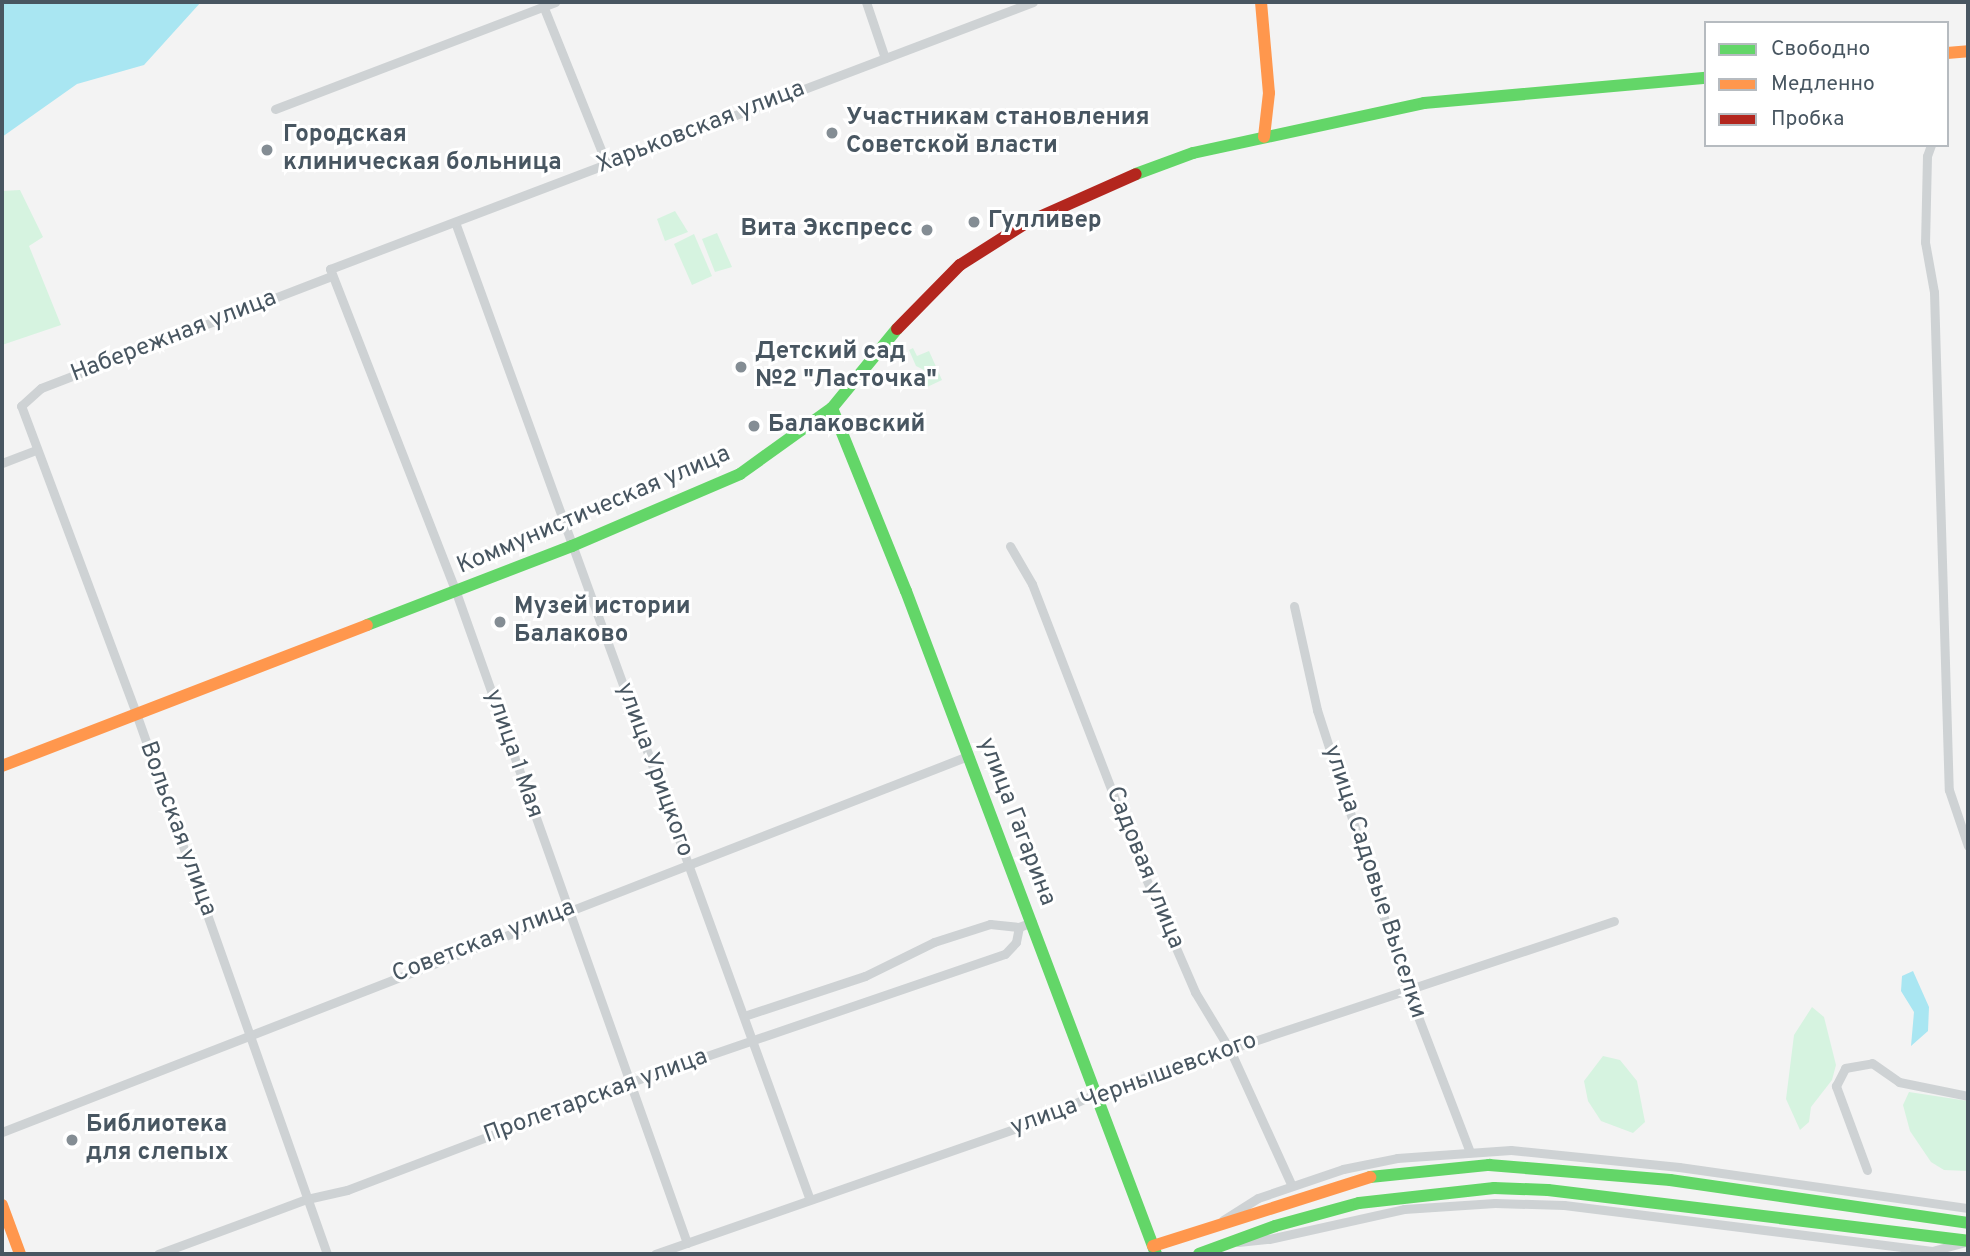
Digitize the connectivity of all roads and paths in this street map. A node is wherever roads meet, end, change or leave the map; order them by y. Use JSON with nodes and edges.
{"nodes":[{"id":1,"x":555,"y":2,"type":"edge"},
{"id":2,"x":866,"y":2,"type":"edge"},
{"id":3,"x":1033,"y":2,"type":"edge"},
{"id":4,"x":1261,"y":2,"type":"edge"},
{"id":5,"x":540,"y":5,"type":"edge"},
{"id":6,"x":1968,"y":51,"type":"edge"},
{"id":7,"x":1949,"y":53,"type":"edge"},
{"id":8,"x":885,"y":58,"type":"junction"},
{"id":9,"x":1704,"y":78,"type":"edge"},
{"id":10,"x":275,"y":109,"type":"dead end"},
{"id":11,"x":1264,"y":137,"type":"junction"},
{"id":12,"x":1930,"y":147,"type":"edge"},
{"id":13,"x":607,"y":164,"type":"junction"},
{"id":14,"x":455,"y":222,"type":"junction"},
{"id":15,"x":331,"y":272,"type":"junction"},
{"id":16,"x":21,"y":406,"type":"joint"},
{"id":17,"x":832,"y":408,"type":"junction"},
{"id":18,"x":36,"y":450,"type":"junction"},
{"id":19,"x":2,"y":463,"type":"edge"},
{"id":20,"x":572,"y":546,"type":"junction"},
{"id":21,"x":1010,"y":546,"type":"dead end"},
{"id":22,"x":456,"y":592,"type":"junction"},
{"id":23,"x":1294,"y":606,"type":"dead end"},
{"id":24,"x":136,"y":713,"type":"junction"},
{"id":25,"x":968,"y":756,"type":"junction"},
{"id":26,"x":2,"y":766,"type":"edge"},
{"id":27,"x":1968,"y":846,"type":"edge"},
{"id":28,"x":689,"y":863,"type":"junction"},
{"id":29,"x":568,"y":910,"type":"junction"},
{"id":30,"x":1614,"y":921,"type":"dead end"},
{"id":31,"x":1026,"y":925,"type":"junction"},
{"id":32,"x":1407,"y":988,"type":"junction"},
{"id":33,"x":744,"y":1016,"type":"junction"},
{"id":34,"x":249,"y":1033,"type":"junction"},
{"id":35,"x":753,"y":1042,"type":"junction"},
{"id":36,"x":1230,"y":1050,"type":"junction"},
{"id":37,"x":628,"y":1083,"type":"junction"},
{"id":38,"x":1095,"y":1094,"type":"junction"},
{"id":39,"x":1968,"y":1096,"type":"edge"},
{"id":40,"x":2,"y":1132,"type":"edge"},
{"id":41,"x":1470,"y":1152,"type":"junction"},
{"id":42,"x":1867,"y":1170,"type":"dead end"},
{"id":43,"x":1291,"y":1184,"type":"junction"},
{"id":44,"x":307,"y":1199,"type":"junction"},
{"id":45,"x":810,"y":1200,"type":"junction"},
{"id":46,"x":2,"y":1205,"type":"edge"},
{"id":47,"x":1945,"y":1205,"type":"junction"},
{"id":48,"x":1968,"y":1208,"type":"edge"},
{"id":49,"x":1222,"y":1221,"type":"junction"},
{"id":50,"x":1967,"y":1223,"type":"edge"},
{"id":51,"x":1968,"y":1241,"type":"edge"},
{"id":52,"x":1229,"y":1242,"type":"junction"},
{"id":53,"x":687,"y":1243,"type":"junction"},
{"id":54,"x":1932,"y":1251,"type":"junction"},
{"id":55,"x":1152,"y":1252,"type":"edge"},
{"id":56,"x":20,"y":1254,"type":"edge"},
{"id":57,"x":158,"y":1254,"type":"edge"},
{"id":58,"x":327,"y":1254,"type":"edge"},
{"id":59,"x":655,"y":1254,"type":"edge"},
{"id":60,"x":1199,"y":1254,"type":"edge"},
{"id":61,"x":1951,"y":1254,"type":"edge"}],
"edges":[{"from":1,"to":5,"type":"street"},
{"from":2,"to":8,"type":"street"},
{"from":3,"to":8,"type":"street","name":"Харьковская улица"},
{"from":4,"to":11,"type":"main road"},
{"from":5,"to":10,"type":"street"},
{"from":5,"to":13,"type":"street"},
{"from":6,"to":7,"type":"main road"},
{"from":8,"to":13,"type":"street","name":"Харьковская улица"},
{"from":9,"to":11,"type":"main road","name":"Коммунистическая улица"},
{"from":11,"to":17,"type":"main road","name":"Коммунистическая улица"},
{"from":12,"to":27,"type":"street"},
{"from":13,"to":14,"type":"street","name":"Харьковская улица"},
{"from":14,"to":15,"type":"street","name":"Харьковская улица"},
{"from":14,"to":20,"type":"street","name":"улица Урицкого"},
{"from":15,"to":16,"type":"street","name":"Набережная улица"},
{"from":15,"to":22,"type":"street","name":"улица 1 Мая"},
{"from":16,"to":18,"type":"street","name":"Вольская улица"},
{"from":17,"to":20,"type":"main road","name":"Коммунистическая улица"},
{"from":17,"to":25,"type":"main road","name":"улица Гагарина"},
{"from":18,"to":19,"type":"street"},
{"from":18,"to":24,"type":"street","name":"Вольская улица"},
{"from":20,"to":22,"type":"main road","name":"Коммунистическая улица"},
{"from":20,"to":28,"type":"street","name":"улица Урицкого"},
{"from":21,"to":36,"type":"street","name":"Садовая улица"},
{"from":22,"to":24,"type":"main road","name":"Коммунистическая улица"},
{"from":22,"to":29,"type":"street","name":"улица 1 Мая"},
{"from":23,"to":32,"type":"street","name":"улица Садовые Выселки"},
{"from":24,"to":26,"type":"main road","name":"Коммунистическая улица"},
{"from":24,"to":34,"type":"street","name":"Вольская улица"},
{"from":25,"to":28,"type":"street","name":"Советская улица"},
{"from":25,"to":31,"type":"main road","name":"улица Гагарина"},
{"from":28,"to":29,"type":"street","name":"Советская улица"},
{"from":28,"to":33,"type":"street","name":"улица Урицкого"},
{"from":29,"to":34,"type":"street","name":"Советская улица"},
{"from":29,"to":37,"type":"street","name":"улица 1 Мая"},
{"from":30,"to":32,"type":"street","name":"улица Чернышевского"},
{"from":31,"to":33,"type":"street"},
{"from":31,"to":35,"type":"street","name":"Пролетарская улица"},
{"from":31,"to":38,"type":"main road","name":"улица Гагарина"},
{"from":32,"to":36,"type":"street","name":"улица Чернышевского"},
{"from":32,"to":41,"type":"street","name":"улица Садовые Выселки"},
{"from":33,"to":35,"type":"street","name":"улица Урицкого"},
{"from":34,"to":40,"type":"street","name":"Советская улица"},
{"from":34,"to":44,"type":"street","name":"Вольская улица"},
{"from":35,"to":37,"type":"street","name":"Пролетарская улица"},
{"from":35,"to":45,"type":"street","name":"улица Урицкого"},
{"from":36,"to":38,"type":"street","name":"улица Чернышевского"},
{"from":36,"to":43,"type":"street","name":"Садовая улица"},
{"from":37,"to":44,"type":"street","name":"Пролетарская улица"},
{"from":37,"to":53,"type":"street","name":"улица 1 Мая"},
{"from":38,"to":45,"type":"street","name":"улица Чернышевского"},
{"from":38,"to":55,"type":"main road","name":"улица Гагарина"},
{"from":39,"to":42,"type":"street"},
{"from":41,"to":43,"type":"street"},
{"from":41,"to":47,"type":"street"},
{"from":43,"to":49,"type":"street"},
{"from":44,"to":57,"type":"street","name":"Пролетарская улица"},
{"from":44,"to":58,"type":"street","name":"Вольская улица"},
{"from":45,"to":53,"type":"street","name":"улица Чернышевского"},
{"from":46,"to":56,"type":"main road"},
{"from":47,"to":48,"type":"street"},
{"from":47,"to":50,"type":"street"},
{"from":49,"to":50,"type":"main road"},
{"from":49,"to":55,"type":"main road"},
{"from":51,"to":52,"type":"main road"},
{"from":51,"to":54,"type":"street"},
{"from":52,"to":54,"type":"street"},
{"from":52,"to":60,"type":"main road"},
{"from":53,"to":59,"type":"street","name":"улица Чернышевского"},
{"from":54,"to":61,"type":"street"}]}
